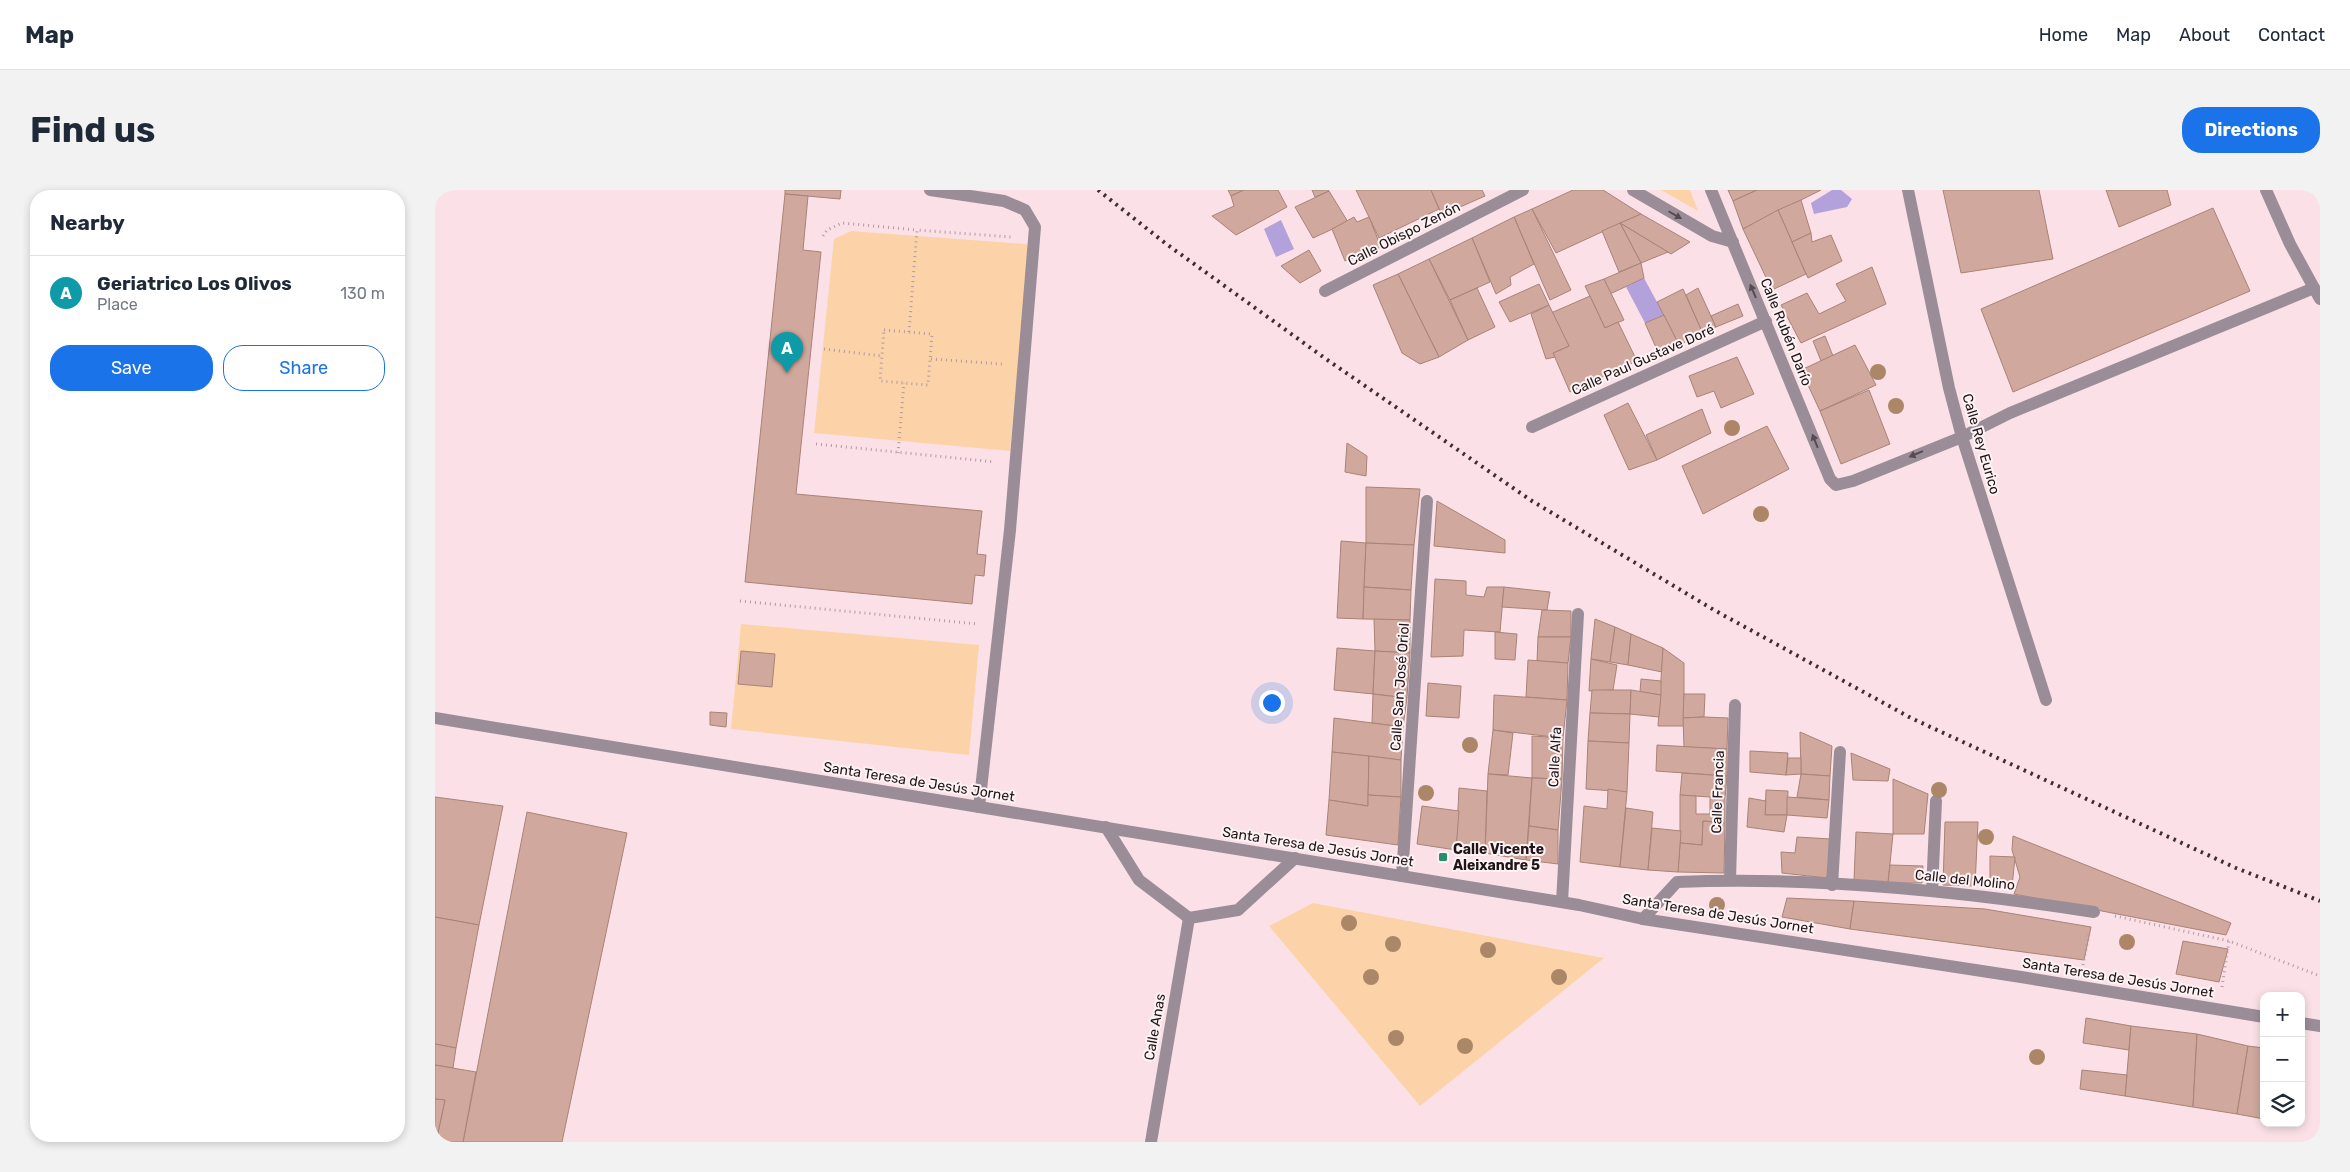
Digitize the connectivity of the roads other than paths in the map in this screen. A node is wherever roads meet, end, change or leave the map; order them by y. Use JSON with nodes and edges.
{"nodes":[{"id":1,"x":930,"y":190,"type":"edge"},
{"id":2,"x":1523,"y":190,"type":"edge"},
{"id":3,"x":1633,"y":190,"type":"edge"},
{"id":4,"x":1711,"y":190,"type":"edge"},
{"id":5,"x":1908,"y":190,"type":"edge"},
{"id":6,"x":2266,"y":190,"type":"edge"},
{"id":7,"x":1733,"y":242,"type":"junction"},
{"id":8,"x":1325,"y":291,"type":"dead end"},
{"id":9,"x":2317,"y":294,"type":"edge"},
{"id":10,"x":1766,"y":321,"type":"junction"},
{"id":11,"x":1532,"y":427,"type":"dead end"},
{"id":12,"x":1962,"y":437,"type":"junction"},
{"id":13,"x":1427,"y":500,"type":"dead end"},
{"id":14,"x":1578,"y":614,"type":"dead end"},
{"id":15,"x":2046,"y":700,"type":"dead end"},
{"id":16,"x":1735,"y":705,"type":"dead end"},
{"id":17,"x":435,"y":718,"type":"edge"},
{"id":18,"x":1840,"y":752,"type":"dead end"},
{"id":19,"x":1937,"y":801,"type":"dead end"},
{"id":20,"x":979,"y":807,"type":"junction"},
{"id":21,"x":1106,"y":827,"type":"junction"},
{"id":22,"x":1295,"y":858,"type":"junction"},
{"id":23,"x":1402,"y":876,"type":"junction"},
{"id":24,"x":1730,"y":880,"type":"junction"},
{"id":25,"x":1832,"y":885,"type":"junction"},
{"id":26,"x":1932,"y":891,"type":"junction"},
{"id":27,"x":1562,"y":902,"type":"junction"},
{"id":28,"x":2094,"y":912,"type":"road end"},
{"id":29,"x":1189,"y":918,"type":"junction"},
{"id":30,"x":1643,"y":919,"type":"junction"},
{"id":31,"x":2260,"y":1016,"type":"edge"},
{"id":32,"x":2305,"y":1024,"type":"edge"},
{"id":33,"x":2320,"y":1026,"type":"edge"},
{"id":34,"x":1151,"y":1142,"type":"edge"}],
"edges":[{"from":1,"to":20,"type":"street"},
{"from":2,"to":8,"type":"street","name":"Calle Obispo Zenón"},
{"from":3,"to":7,"type":"street","one_way":true},
{"from":4,"to":7,"type":"street","name":"Calle Rubén Darío"},
{"from":5,"to":12,"type":"street","name":"Calle Rey Eurico"},
{"from":6,"to":9,"type":"street"},
{"from":10,"to":7,"type":"street","name":"Calle Rubén Darío","one_way":true},
{"from":9,"to":12,"type":"street"},
{"from":10,"to":11,"type":"street","name":"Calle Paul Gustave Doré"},
{"from":12,"to":10,"type":"street","name":"Calle Rubén Darío","one_way":true},
{"from":12,"to":15,"type":"street","name":"Calle Rey Eurico"},
{"from":13,"to":23,"type":"street","name":"Calle San José Oriol"},
{"from":14,"to":27,"type":"street","name":"Calle Alfa"},
{"from":16,"to":24,"type":"street","name":"Calle Francia"},
{"from":17,"to":20,"type":"street","name":"Santa Teresa de Jesús Jornet"},
{"from":18,"to":25,"type":"street"},
{"from":19,"to":26,"type":"street"},
{"from":20,"to":21,"type":"street","name":"Santa Teresa de Jesús Jornet"},
{"from":21,"to":22,"type":"street","name":"Santa Teresa de Jesús Jornet"},
{"from":21,"to":29,"type":"street"},
{"from":22,"to":23,"type":"street","name":"Santa Teresa de Jesús Jornet"},
{"from":22,"to":29,"type":"street"},
{"from":23,"to":27,"type":"street","name":"Santa Teresa de Jesús Jornet"},
{"from":24,"to":25,"type":"street","name":"Calle del Molino"},
{"from":24,"to":30,"type":"street","name":"Calle del Molino"},
{"from":25,"to":26,"type":"street","name":"Calle del Molino"},
{"from":26,"to":28,"type":"street","name":"Calle del Molino"},
{"from":27,"to":30,"type":"street","name":"Santa Teresa de Jesús Jornet"},
{"from":29,"to":34,"type":"street","name":"Calle Anas"},
{"from":30,"to":31,"type":"street","name":"Santa Teresa de Jesús Jornet"},
{"from":32,"to":33,"type":"street"}]}
